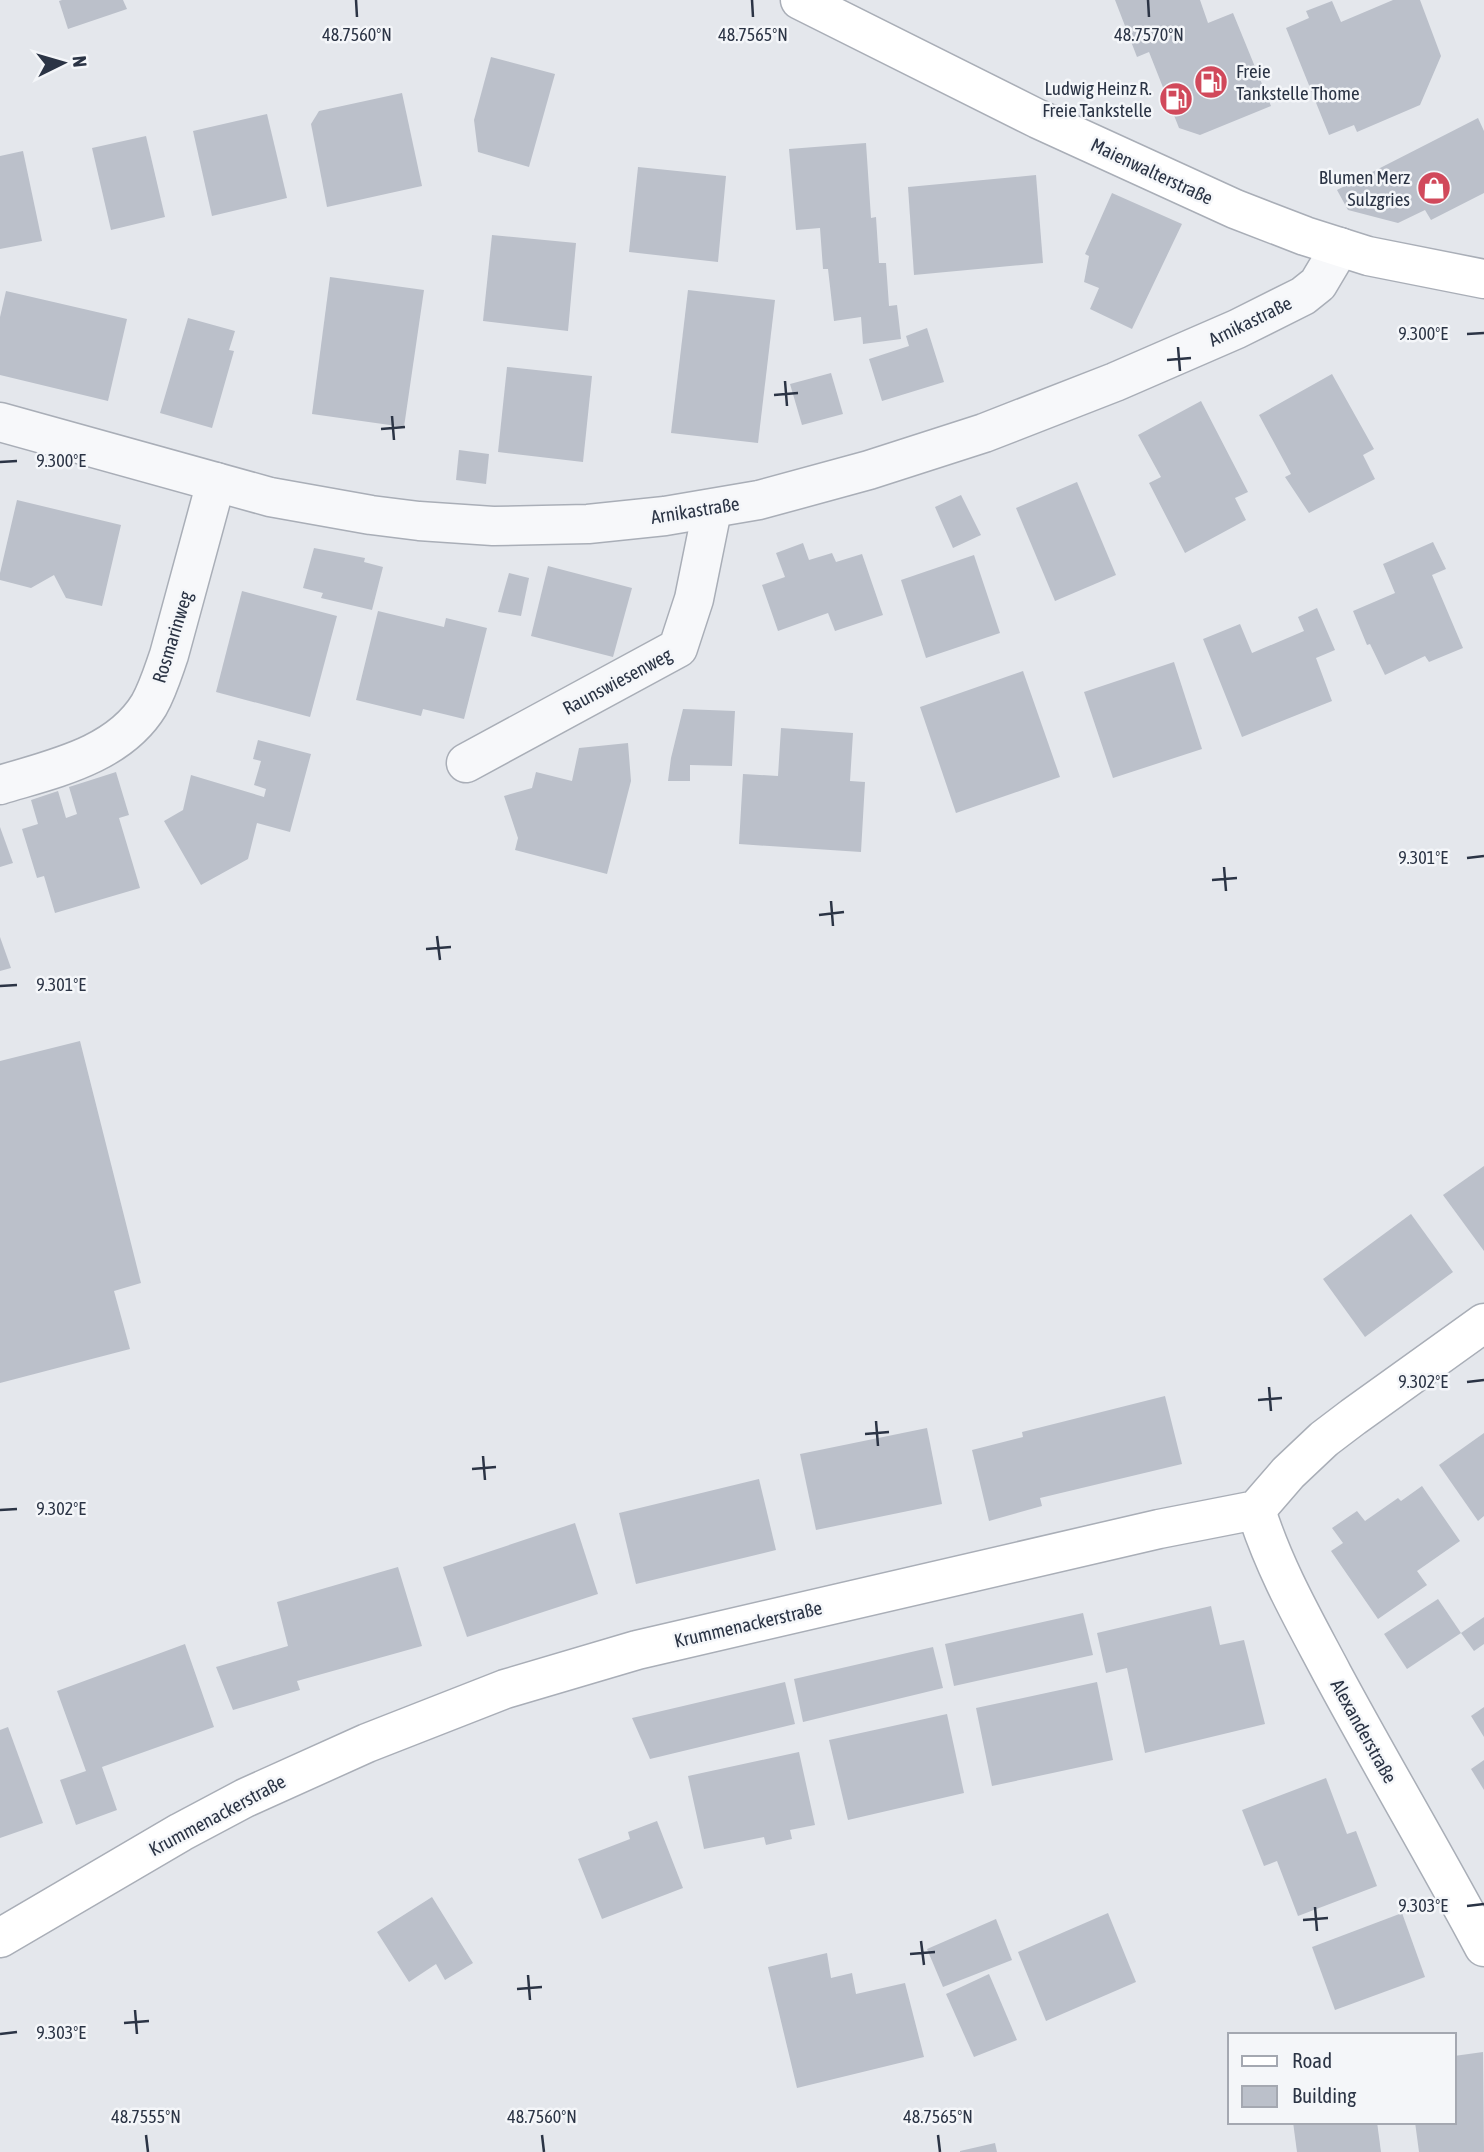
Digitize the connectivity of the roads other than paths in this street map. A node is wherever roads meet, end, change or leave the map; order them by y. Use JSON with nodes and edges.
{"nodes":[{"id":1,"x":800,"y":0,"type":"edge"},
{"id":2,"x":1340,"y":247,"type":"junction"},
{"id":3,"x":1484,"y":279,"type":"edge"},
{"id":4,"x":0,"y":422,"type":"edge"},
{"id":5,"x":216,"y":482,"type":"junction"},
{"id":6,"x":712,"y":510,"type":"junction"},
{"id":7,"x":466,"y":763,"type":"dead end"},
{"id":8,"x":0,"y":785,"type":"edge"},
{"id":9,"x":1484,"y":1324,"type":"edge"},
{"id":10,"x":1256,"y":1510,"type":"junction"},
{"id":11,"x":0,"y":1938,"type":"edge"},
{"id":12,"x":1484,"y":1947,"type":"edge"}],
"edges":[{"from":1,"to":2,"type":"main road","name":"Maienwalterstraße"},
{"from":2,"to":3,"type":"main road","name":"Maienwalterstraße"},
{"from":2,"to":6,"type":"street","name":"Arnikastraße"},
{"from":4,"to":5,"type":"street","name":"Arnikastraße"},
{"from":5,"to":6,"type":"street","name":"Arnikastraße"},
{"from":5,"to":8,"type":"street","name":"Rosmarinweg"},
{"from":6,"to":7,"type":"street","name":"Raunswiesenweg"},
{"from":9,"to":10,"type":"main road"},
{"from":10,"to":11,"type":"main road","name":"Krummenackerstraße"},
{"from":10,"to":12,"type":"main road","name":"Alexanderstraße"}]}
